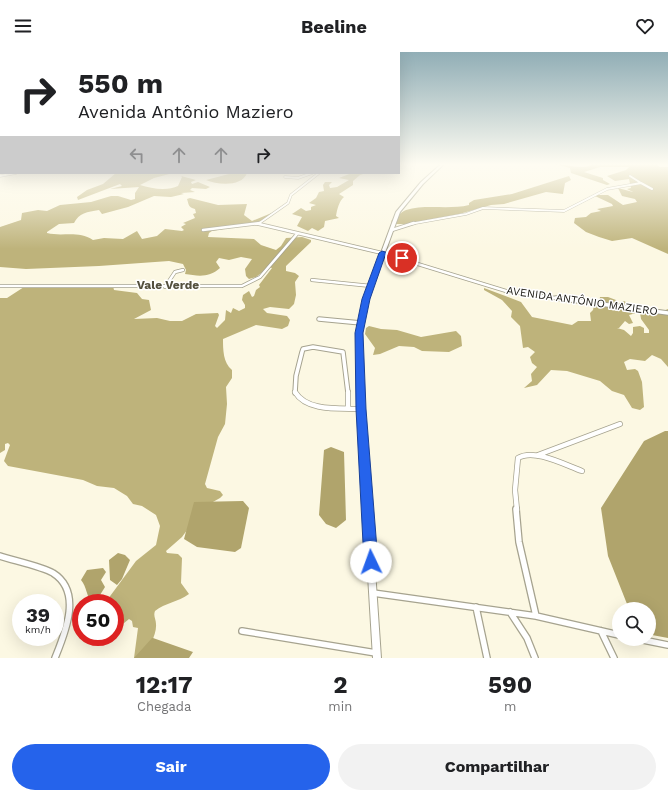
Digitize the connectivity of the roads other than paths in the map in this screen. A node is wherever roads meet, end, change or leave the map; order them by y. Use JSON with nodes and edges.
{"nodes":[{"id":1,"x":294,"y":192,"type":"edge"},
{"id":2,"x":414,"y":192,"type":"edge"},
{"id":3,"x":601,"y":192,"type":"edge"},
{"id":4,"x":259,"y":224,"type":"junction"},
{"id":5,"x":202,"y":230,"type":"dead end"},
{"id":6,"x":392,"y":230,"type":"junction"},
{"id":7,"x":297,"y":234,"type":"junction"},
{"id":8,"x":382,"y":253,"type":"junction"},
{"id":9,"x":183,"y":270,"type":"dead end"},
{"id":10,"x":312,"y":280,"type":"dead end"},
{"id":11,"x":0,"y":286,"type":"edge"},
{"id":12,"x":371,"y":286,"type":"junction"},
{"id":13,"x":166,"y":287,"type":"junction"},
{"id":14,"x":668,"y":313,"type":"edge"},
{"id":15,"x":319,"y":319,"type":"dead end"},
{"id":16,"x":361,"y":323,"type":"junction"},
{"id":17,"x":348,"y":408,"type":"junction"},
{"id":18,"x":361,"y":409,"type":"junction"},
{"id":19,"x":620,"y":424,"type":"dead end"},
{"id":20,"x":537,"y":455,"type":"junction"},
{"id":21,"x":582,"y":471,"type":"dead end"},
{"id":22,"x":0,"y":556,"type":"edge"},
{"id":23,"x":373,"y":593,"type":"junction"},
{"id":24,"x":476,"y":607,"type":"junction"},
{"id":25,"x":510,"y":612,"type":"junction"},
{"id":26,"x":536,"y":616,"type":"junction"},
{"id":27,"x":242,"y":631,"type":"dead end"},
{"id":28,"x":601,"y":631,"type":"junction"},
{"id":29,"x":612,"y":633,"type":"edge"},
{"id":30,"x":656,"y":643,"type":"edge"},
{"id":31,"x":668,"y":645,"type":"edge"},
{"id":32,"x":377,"y":656,"type":"edge"},
{"id":33,"x":55,"y":658,"type":"edge"},
{"id":34,"x":487,"y":658,"type":"edge"},
{"id":35,"x":535,"y":658,"type":"edge"},
{"id":36,"x":614,"y":658,"type":"edge"}],
"edges":[{"from":1,"to":4,"type":"street"},
{"from":2,"to":6,"type":"main road"},
{"from":3,"to":6,"type":"street"},
{"from":4,"to":5,"type":"street"},
{"from":4,"to":7,"type":"street","name":"AVENIDA ANTÔNIO MAZIERO"},
{"from":6,"to":8,"type":"main road"},
{"from":7,"to":8,"type":"street","name":"AVENIDA ANTÔNIO MAZIERO"},
{"from":7,"to":13,"type":"street"},
{"from":8,"to":12,"type":"main road"},
{"from":8,"to":14,"type":"street","name":"AVENIDA ANTÔNIO MAZIERO"},
{"from":9,"to":13,"type":"street"},
{"from":10,"to":12,"type":"street"},
{"from":11,"to":13,"type":"street"},
{"from":12,"to":16,"type":"main road"},
{"from":15,"to":16,"type":"street"},
{"from":16,"to":18,"type":"main road"},
{"from":17,"to":17,"type":"street"},
{"from":17,"to":18,"type":"street"},
{"from":18,"to":23,"type":"main road"},
{"from":19,"to":20,"type":"street"},
{"from":20,"to":21,"type":"street"},
{"from":20,"to":26,"type":"street"},
{"from":22,"to":33,"type":"street"},
{"from":23,"to":24,"type":"street"},
{"from":23,"to":32,"type":"main road"},
{"from":24,"to":25,"type":"street"},
{"from":24,"to":34,"type":"street"},
{"from":25,"to":26,"type":"street"},
{"from":25,"to":35,"type":"street"},
{"from":26,"to":28,"type":"street"},
{"from":27,"to":32,"type":"street"},
{"from":28,"to":29,"type":"street"},
{"from":28,"to":36,"type":"street"},
{"from":30,"to":31,"type":"street"}]}
